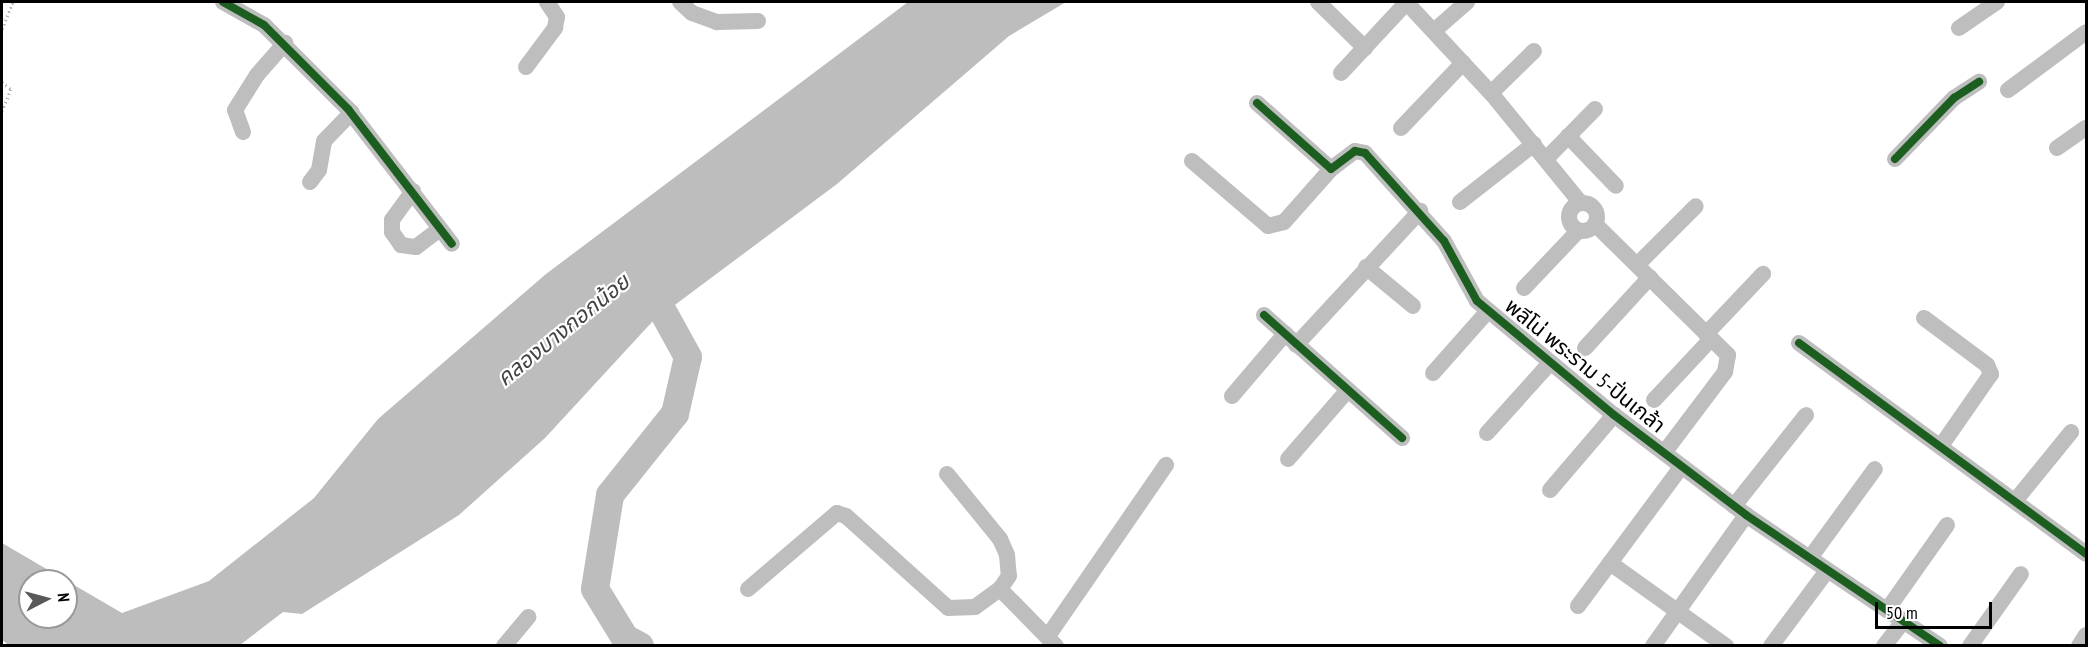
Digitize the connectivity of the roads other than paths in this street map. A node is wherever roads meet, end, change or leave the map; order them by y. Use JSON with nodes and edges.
{"nodes":[{"id":1,"x":547,"y":2,"type":"edge"},
{"id":2,"x":680,"y":2,"type":"edge"},
{"id":3,"x":1318,"y":2,"type":"edge"},
{"id":4,"x":1407,"y":2,"type":"edge"},
{"id":5,"x":1467,"y":2,"type":"edge"},
{"id":6,"x":1997,"y":2,"type":"edge"},
{"id":7,"x":229,"y":3,"type":"edge"},
{"id":8,"x":758,"y":21,"type":"dead end"},
{"id":9,"x":1959,"y":28,"type":"dead end"},
{"id":10,"x":1435,"y":30,"type":"junction"},
{"id":11,"x":2086,"y":32,"type":"edge"},
{"id":12,"x":285,"y":43,"type":"junction"},
{"id":13,"x":1365,"y":48,"type":"junction"},
{"id":14,"x":1534,"y":51,"type":"dead end"},
{"id":15,"x":1463,"y":63,"type":"junction"},
{"id":16,"x":526,"y":67,"type":"dead end"},
{"id":17,"x":1341,"y":73,"type":"dead end"},
{"id":18,"x":1979,"y":82,"type":"dead end"},
{"id":19,"x":2008,"y":90,"type":"dead end"},
{"id":20,"x":1491,"y":93,"type":"junction"},
{"id":21,"x":1257,"y":103,"type":"dead end"},
{"id":22,"x":1595,"y":109,"type":"dead end"},
{"id":23,"x":352,"y":112,"type":"junction"},
{"id":24,"x":1401,"y":128,"type":"dead end"},
{"id":25,"x":2086,"y":128,"type":"edge"},
{"id":26,"x":243,"y":132,"type":"dead end"},
{"id":27,"x":1568,"y":136,"type":"junction"},
{"id":28,"x":1534,"y":144,"type":"junction"},
{"id":29,"x":2058,"y":148,"type":"dead end"},
{"id":30,"x":1546,"y":159,"type":"junction"},
{"id":31,"x":1895,"y":159,"type":"dead end"},
{"id":32,"x":1192,"y":162,"type":"dead end"},
{"id":33,"x":1331,"y":169,"type":"junction"},
{"id":34,"x":310,"y":182,"type":"dead end"},
{"id":35,"x":1616,"y":186,"type":"dead end"},
{"id":36,"x":413,"y":191,"type":"junction"},
{"id":37,"x":1460,"y":202,"type":"dead end"},
{"id":38,"x":1580,"y":202,"type":"junction"},
{"id":39,"x":1696,"y":206,"type":"dead end"},
{"id":40,"x":1420,"y":211,"type":"junction"},
{"id":41,"x":1595,"y":224,"type":"junction"},
{"id":42,"x":440,"y":229,"type":"junction"},
{"id":43,"x":1578,"y":231,"type":"junction"},
{"id":44,"x":452,"y":244,"type":"dead end"},
{"id":45,"x":1366,"y":267,"type":"junction"},
{"id":46,"x":1644,"y":271,"type":"junction"},
{"id":47,"x":1763,"y":274,"type":"dead end"},
{"id":48,"x":1524,"y":288,"type":"dead end"},
{"id":49,"x":1413,"y":306,"type":"dead end"},
{"id":50,"x":1488,"y":311,"type":"junction"},
{"id":51,"x":1264,"y":315,"type":"dead end"},
{"id":52,"x":1924,"y":318,"type":"dead end"},
{"id":53,"x":1709,"y":336,"type":"junction"},
{"id":54,"x":1291,"y":340,"type":"junction"},
{"id":55,"x":1799,"y":343,"type":"dead end"},
{"id":56,"x":1585,"y":348,"type":"dead end"},
{"id":57,"x":1550,"y":363,"type":"junction"},
{"id":58,"x":1433,"y":373,"type":"dead end"},
{"id":59,"x":1348,"y":390,"type":"junction"},
{"id":60,"x":1232,"y":396,"type":"dead end"},
{"id":61,"x":1654,"y":400,"type":"dead end"},
{"id":62,"x":1614,"y":415,"type":"junction"},
{"id":63,"x":1806,"y":415,"type":"dead end"},
{"id":64,"x":2071,"y":432,"type":"dead end"},
{"id":65,"x":1487,"y":433,"type":"dead end"},
{"id":66,"x":1402,"y":438,"type":"dead end"},
{"id":67,"x":1941,"y":446,"type":"junction"},
{"id":68,"x":1664,"y":453,"type":"junction"},
{"id":69,"x":1288,"y":459,"type":"dead end"},
{"id":70,"x":1166,"y":465,"type":"dead end"},
{"id":71,"x":1682,"y":466,"type":"junction"},
{"id":72,"x":1875,"y":469,"type":"dead end"},
{"id":73,"x":947,"y":474,"type":"dead end"},
{"id":74,"x":1550,"y":490,"type":"dead end"},
{"id":75,"x":2014,"y":501,"type":"junction"},
{"id":76,"x":1740,"y":511,"type":"junction"},
{"id":77,"x":1947,"y":525,"type":"dead end"},
{"id":78,"x":2086,"y":554,"type":"edge"},
{"id":79,"x":1810,"y":558,"type":"junction"},
{"id":80,"x":1610,"y":563,"type":"junction"},
{"id":81,"x":1827,"y":571,"type":"junction"},
{"id":82,"x":2021,"y":574,"type":"dead end"},
{"id":83,"x":748,"y":589,"type":"dead end"},
{"id":84,"x":1000,"y":589,"type":"junction"},
{"id":85,"x":1578,"y":606,"type":"dead end"},
{"id":86,"x":1678,"y":610,"type":"junction"},
{"id":87,"x":1887,"y":610,"type":"junction"},
{"id":88,"x":528,"y":617,"type":"dead end"},
{"id":89,"x":1904,"y":620,"type":"junction"},
{"id":90,"x":2086,"y":635,"type":"edge"},
{"id":91,"x":1052,"y":641,"type":"edge"},
{"id":92,"x":504,"y":645,"type":"edge"},
{"id":93,"x":1653,"y":645,"type":"edge"},
{"id":94,"x":1726,"y":645,"type":"edge"},
{"id":95,"x":1771,"y":645,"type":"edge"},
{"id":96,"x":1884,"y":645,"type":"edge"},
{"id":97,"x":1940,"y":645,"type":"edge"},
{"id":98,"x":1970,"y":645,"type":"edge"},
{"id":99,"x":2079,"y":645,"type":"edge"}],
"edges":[{"from":1,"to":16,"type":"street"},
{"from":2,"to":8,"type":"street"},
{"from":3,"to":13,"type":"street"},
{"from":4,"to":10,"type":"street"},
{"from":4,"to":13,"type":"street"},
{"from":5,"to":10,"type":"street"},
{"from":6,"to":9,"type":"street"},
{"from":7,"to":12,"type":"street"},
{"from":10,"to":15,"type":"street"},
{"from":11,"to":19,"type":"street"},
{"from":12,"to":23,"type":"street"},
{"from":12,"to":26,"type":"street"},
{"from":13,"to":17,"type":"street"},
{"from":14,"to":20,"type":"street"},
{"from":15,"to":20,"type":"street"},
{"from":15,"to":24,"type":"street"},
{"from":18,"to":31,"type":"street"},
{"from":20,"to":28,"type":"street"},
{"from":21,"to":33,"type":"street"},
{"from":22,"to":27,"type":"street"},
{"from":23,"to":34,"type":"street"},
{"from":23,"to":36,"type":"street"},
{"from":25,"to":29,"type":"street"},
{"from":27,"to":30,"type":"street"},
{"from":27,"to":35,"type":"street"},
{"from":28,"to":30,"type":"street"},
{"from":28,"to":37,"type":"street"},
{"from":30,"to":38,"type":"street"},
{"from":32,"to":33,"type":"street","name":"พลีโน่ พระราม 5-ปิ่นเกล้า"},
{"from":33,"to":40,"type":"street","name":"พลีโน่ พระราม 5-ปิ่นเกล้า"},
{"from":36,"to":42,"type":"street"},
{"from":36,"to":42,"type":"street"},
{"from":38,"to":41,"type":"street"},
{"from":38,"to":43,"type":"street"},
{"from":39,"to":46,"type":"street"},
{"from":40,"to":45,"type":"street"},
{"from":40,"to":50,"type":"street","name":"พลีโน่ พระราม 5-ปิ่นเกล้า"},
{"from":41,"to":43,"type":"street"},
{"from":41,"to":46,"type":"street"},
{"from":42,"to":44,"type":"street"},
{"from":43,"to":48,"type":"street"},
{"from":45,"to":49,"type":"street"},
{"from":45,"to":54,"type":"street"},
{"from":46,"to":53,"type":"street"},
{"from":46,"to":56,"type":"street"},
{"from":47,"to":53,"type":"street"},
{"from":50,"to":57,"type":"street","name":"พลีโน่ พระราม 5-ปิ่นเกล้า"},
{"from":50,"to":58,"type":"street"},
{"from":51,"to":54,"type":"street"},
{"from":52,"to":67,"type":"street"},
{"from":53,"to":61,"type":"street"},
{"from":53,"to":68,"type":"street"},
{"from":54,"to":59,"type":"street"},
{"from":54,"to":60,"type":"street"},
{"from":55,"to":67,"type":"street"},
{"from":57,"to":62,"type":"street","name":"พลีโน่ พระราม 5-ปิ่นเกล้า"},
{"from":57,"to":65,"type":"street"},
{"from":59,"to":66,"type":"street"},
{"from":59,"to":69,"type":"street"},
{"from":62,"to":68,"type":"street","name":"พลีโน่ พระราม 5-ปิ่นเกล้า"},
{"from":62,"to":74,"type":"street"},
{"from":63,"to":76,"type":"street"},
{"from":64,"to":75,"type":"street"},
{"from":67,"to":75,"type":"street"},
{"from":68,"to":71,"type":"street","name":"พลีโน่ พระราม 5-ปิ่นเกล้า"},
{"from":70,"to":91,"type":"street"},
{"from":71,"to":76,"type":"street","name":"พลีโน่ พระราม 5-ปิ่นเกล้า"},
{"from":71,"to":80,"type":"street"},
{"from":72,"to":79,"type":"street"},
{"from":73,"to":84,"type":"street"},
{"from":75,"to":78,"type":"street"},
{"from":76,"to":79,"type":"street","name":"พลีโน่ พระราม 5-ปิ่นเกล้า"},
{"from":76,"to":86,"type":"street"},
{"from":77,"to":87,"type":"street"},
{"from":79,"to":81,"type":"street","name":"พลีโน่ พระราม 5-ปิ่นเกล้า"},
{"from":80,"to":85,"type":"street"},
{"from":80,"to":86,"type":"street"},
{"from":81,"to":87,"type":"street","name":"พลีโน่ พระราม 5-ปิ่นเกล้า"},
{"from":81,"to":95,"type":"street"},
{"from":82,"to":98,"type":"street"},
{"from":83,"to":84,"type":"street"},
{"from":84,"to":91,"type":"street"},
{"from":86,"to":93,"type":"street"},
{"from":86,"to":94,"type":"street"},
{"from":87,"to":89,"type":"street","name":"พลีโน่ พระราม 5-ปิ่นเกล้า"},
{"from":88,"to":92,"type":"street"},
{"from":89,"to":96,"type":"street"},
{"from":89,"to":97,"type":"street","name":"พลีโน่ พระราม 5-ปิ่นเกล้า"},
{"from":90,"to":99,"type":"street"}]}
